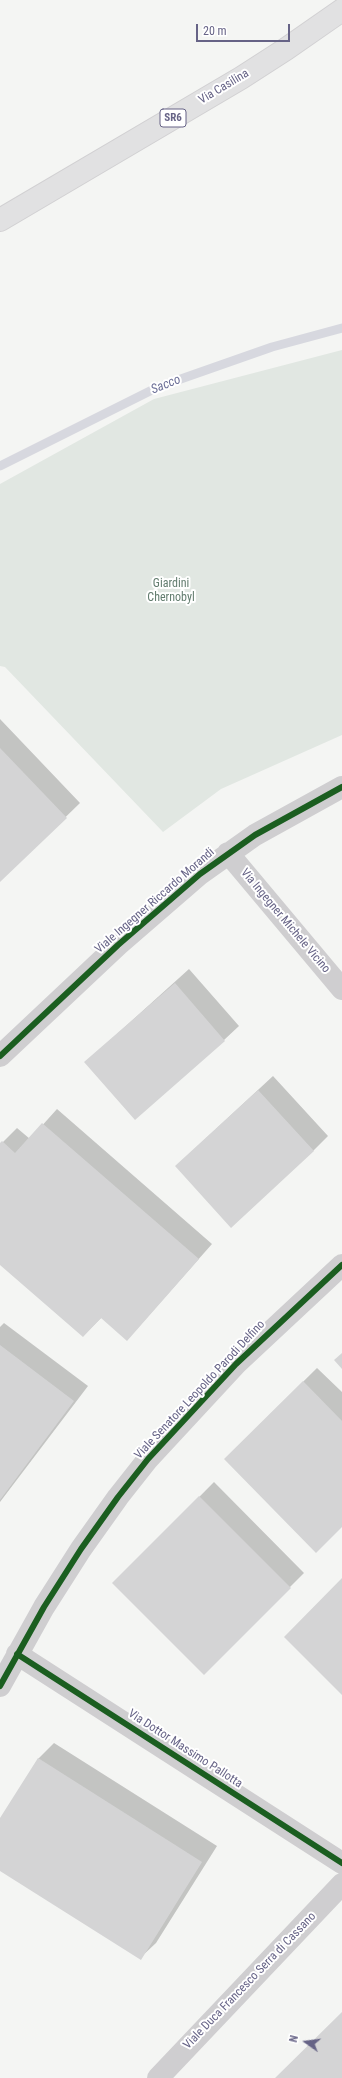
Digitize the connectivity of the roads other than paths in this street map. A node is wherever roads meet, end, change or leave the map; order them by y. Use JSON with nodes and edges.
{"nodes":[{"id":1,"x":342,"y":10,"type":"edge"},
{"id":2,"x":0,"y":220,"type":"edge"},
{"id":3,"x":342,"y":787,"type":"edge"},
{"id":4,"x":228,"y":853,"type":"junction"},
{"id":5,"x":342,"y":989,"type":"edge"},
{"id":6,"x":0,"y":1056,"type":"edge"},
{"id":7,"x":342,"y":1265,"type":"edge"},
{"id":8,"x":17,"y":1654,"type":"junction"},
{"id":9,"x":0,"y":1686,"type":"edge"},
{"id":10,"x":342,"y":1863,"type":"edge"},
{"id":11,"x":342,"y":1884,"type":"edge"},
{"id":12,"x":158,"y":2078,"type":"edge"}],
"edges":[{"from":1,"to":2,"type":"main road","name":"Via Casilina","number":"SR6"},
{"from":3,"to":4,"type":"street","name":"Viale Ingegner Riccardo Morandi"},
{"from":4,"to":5,"type":"street","name":"Via Ingegner Michele Vicino"},
{"from":4,"to":6,"type":"street","name":"Viale Ingegner Riccardo Morandi"},
{"from":7,"to":8,"type":"street","name":"Viale Senatore Leopoldo Parodi Delfino"},
{"from":8,"to":9,"type":"street","name":"Viale Senatore Leopoldo Parodi Delfino"},
{"from":8,"to":10,"type":"street","name":"Via Dottor Massimo Pallotta"},
{"from":11,"to":12,"type":"street","name":"Viale Duca Francesco Serra di Cassano"}]}
